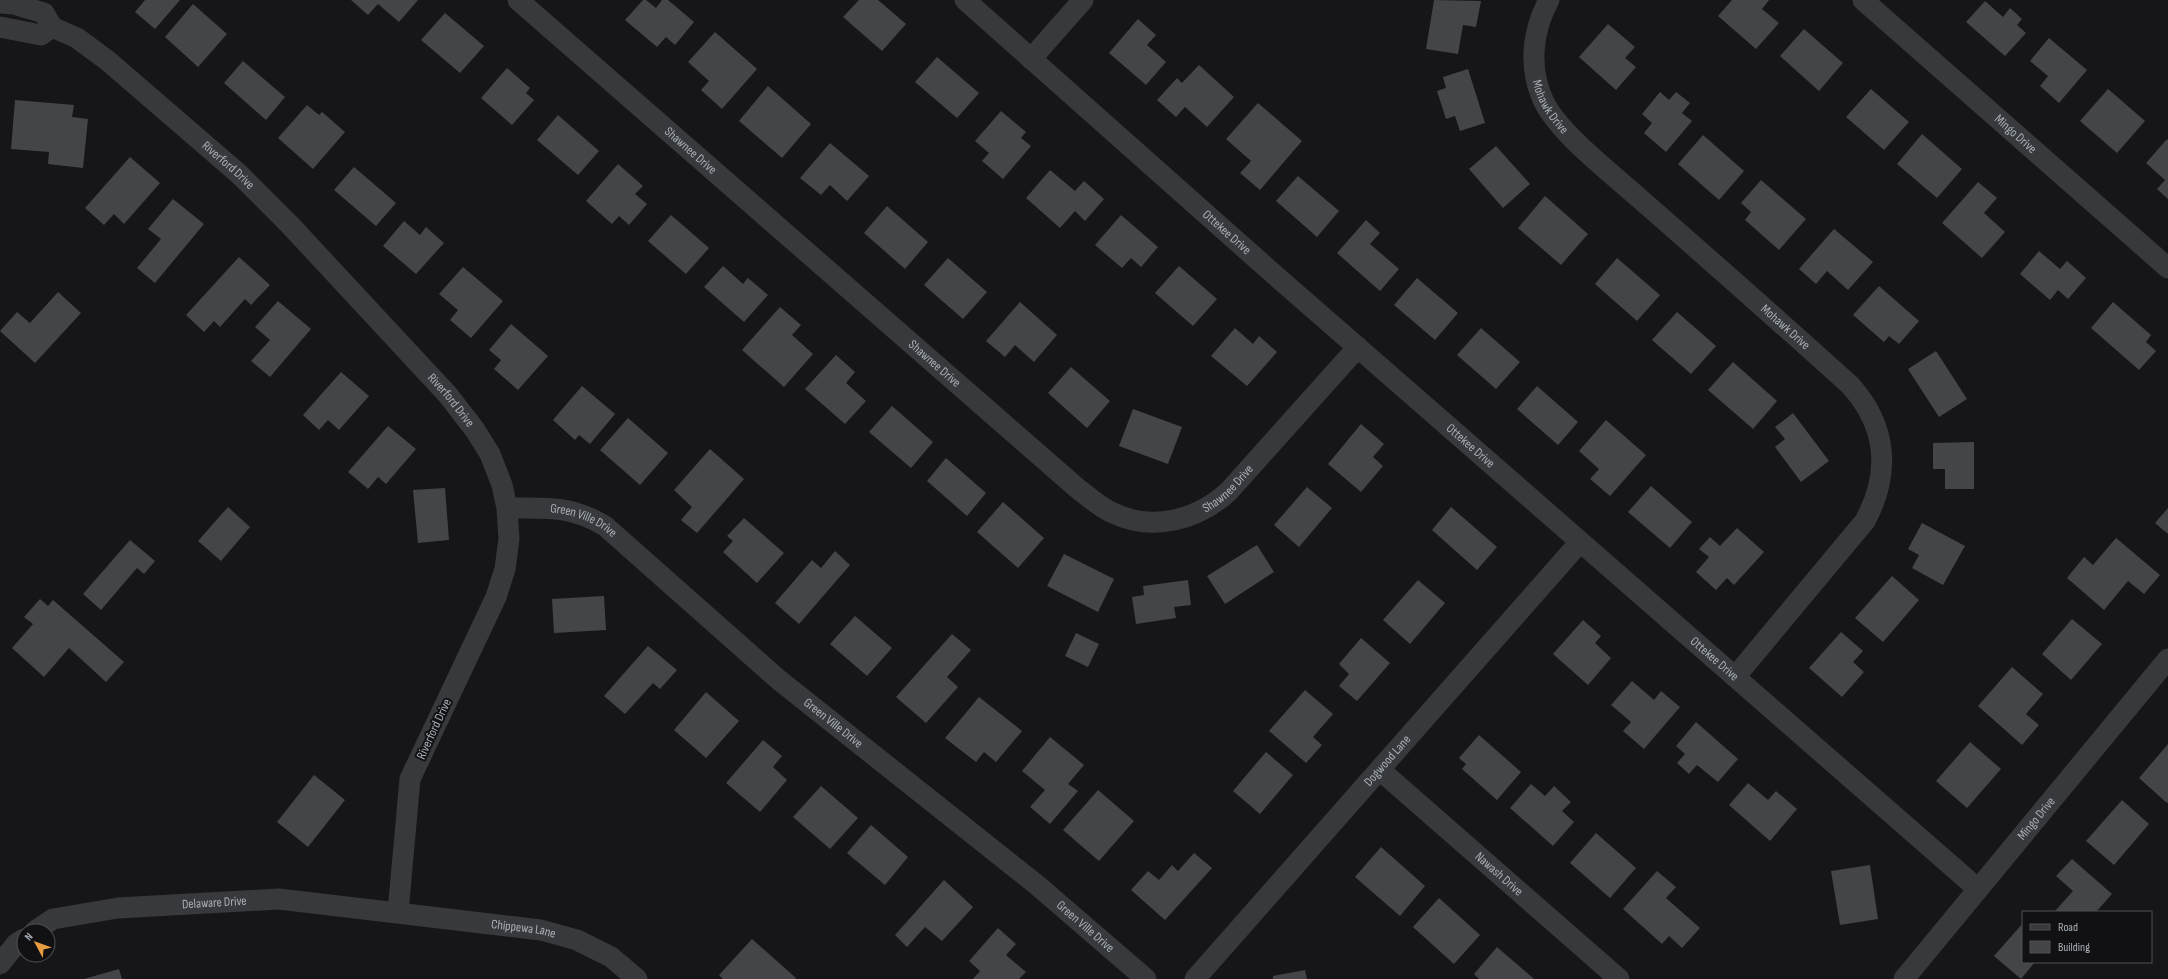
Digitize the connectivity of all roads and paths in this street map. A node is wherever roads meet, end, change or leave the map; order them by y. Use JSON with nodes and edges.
{"nodes":[{"id":1,"x":518,"y":0,"type":"edge"},
{"id":2,"x":965,"y":0,"type":"edge"},
{"id":3,"x":1083,"y":0,"type":"edge"},
{"id":4,"x":1549,"y":0,"type":"edge"},
{"id":5,"x":1863,"y":0,"type":"edge"},
{"id":6,"x":0,"y":3,"type":"edge"},
{"id":7,"x":0,"y":27,"type":"edge"},
{"id":8,"x":52,"y":27,"type":"junction"},
{"id":9,"x":1031,"y":59,"type":"junction"},
{"id":10,"x":2168,"y":268,"type":"edge"},
{"id":11,"x":1358,"y":347,"type":"junction"},
{"id":12,"x":507,"y":508,"type":"junction"},
{"id":13,"x":1580,"y":542,"type":"junction"},
{"id":14,"x":2168,"y":659,"type":"edge"},
{"id":15,"x":1735,"y":677,"type":"junction"},
{"id":16,"x":1380,"y":770,"type":"junction"},
{"id":17,"x":1978,"y":889,"type":"junction"},
{"id":18,"x":398,"y":912,"type":"junction"},
{"id":19,"x":46,"y":923,"type":"edge"},
{"id":20,"x":16,"y":944,"type":"edge"},
{"id":21,"x":0,"y":964,"type":"edge"},
{"id":22,"x":637,"y":979,"type":"edge"},
{"id":23,"x":1146,"y":979,"type":"edge"},
{"id":24,"x":1195,"y":979,"type":"edge"},
{"id":25,"x":1619,"y":979,"type":"edge"},
{"id":26,"x":1904,"y":979,"type":"edge"}],
"edges":[{"from":1,"to":11,"type":"street","name":"Shawnee Drive"},
{"from":2,"to":9,"type":"street","name":"Ottekee Drive"},
{"from":3,"to":9,"type":"street"},
{"from":4,"to":15,"type":"street","name":"Mohawk Drive"},
{"from":5,"to":10,"type":"street","name":"Mingo Drive"},
{"from":6,"to":8,"type":"street","name":"Riverford Drive"},
{"from":7,"to":8,"type":"street"},
{"from":8,"to":12,"type":"street","name":"Riverford Drive"},
{"from":9,"to":11,"type":"street","name":"Ottekee Drive"},
{"from":11,"to":13,"type":"street","name":"Ottekee Drive"},
{"from":12,"to":18,"type":"street","name":"Riverford Drive"},
{"from":12,"to":23,"type":"street","name":"Green Ville Drive"},
{"from":13,"to":15,"type":"street","name":"Ottekee Drive"},
{"from":13,"to":16,"type":"street","name":"Dogwood Lane"},
{"from":14,"to":17,"type":"street","name":"Mingo Drive"},
{"from":15,"to":17,"type":"street","name":"Ottekee Drive"},
{"from":16,"to":24,"type":"street","name":"Dogwood Lane"},
{"from":16,"to":25,"type":"street","name":"Nawash Drive"},
{"from":17,"to":26,"type":"street","name":"Mingo Drive"},
{"from":18,"to":19,"type":"street","name":"Delaware Drive"},
{"from":18,"to":22,"type":"street","name":"Chippewa Lane"},
{"from":20,"to":21,"type":"street"}]}
